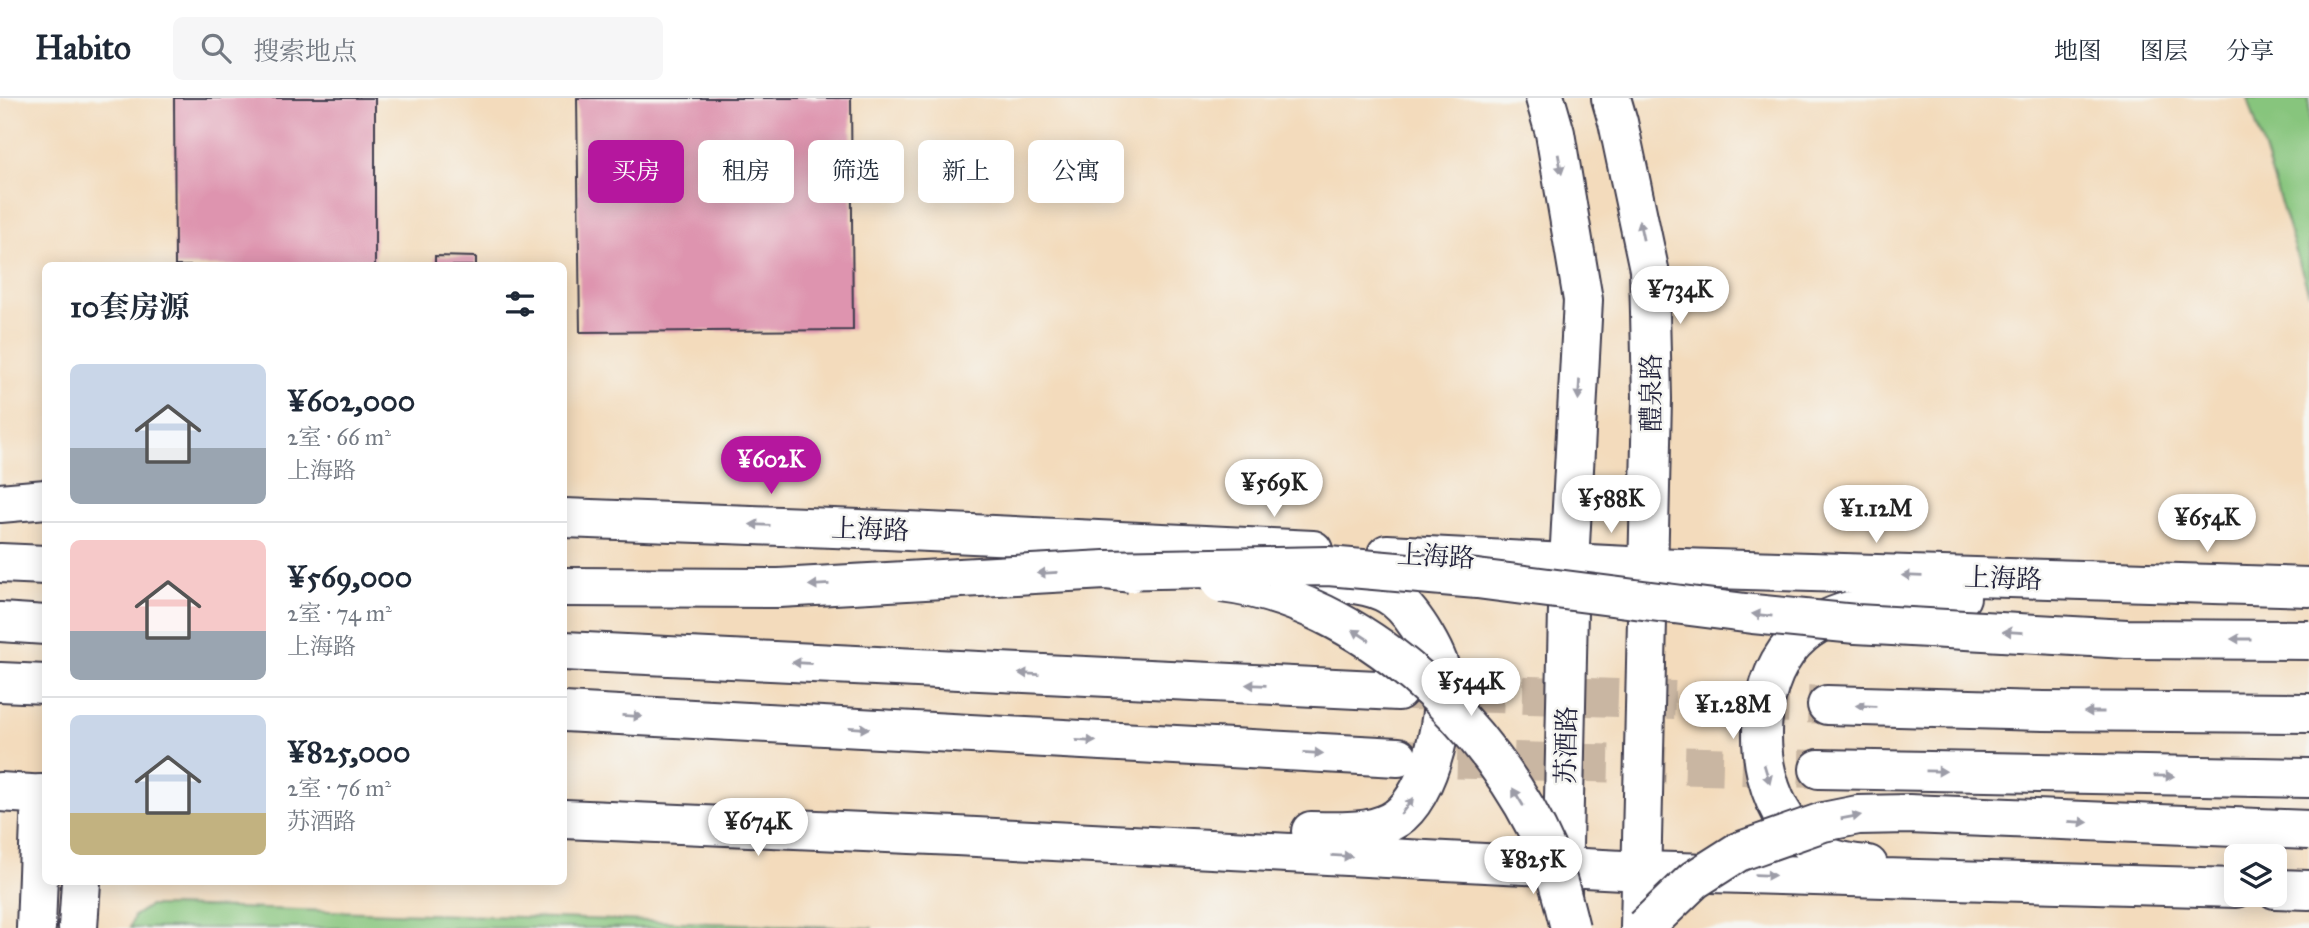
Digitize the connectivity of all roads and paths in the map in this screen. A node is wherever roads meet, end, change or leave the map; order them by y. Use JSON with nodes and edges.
{"nodes":[{"id":1,"x":1545,"y":98,"type":"edge"},
{"id":2,"x":1611,"y":98,"type":"edge"},
{"id":3,"x":0,"y":498,"type":"edge"},
{"id":4,"x":42,"y":499,"type":"edge"},
{"id":5,"x":42,"y":499,"type":"edge"},
{"id":6,"x":0,"y":503,"type":"edge"},
{"id":7,"x":567,"y":518,"type":"edge"},
{"id":8,"x":975,"y":534,"type":"junction"},
{"id":9,"x":1569,"y":562,"type":"junction"},
{"id":10,"x":0,"y":563,"type":"edge"},
{"id":11,"x":42,"y":565,"type":"edge"},
{"id":12,"x":1648,"y":567,"type":"junction"},
{"id":13,"x":1105,"y":570,"type":"junction"},
{"id":14,"x":2103,"y":581,"type":"junction"},
{"id":15,"x":567,"y":587,"type":"edge"},
{"id":16,"x":2309,"y":587,"type":"edge"},
{"id":17,"x":0,"y":622,"type":"edge"},
{"id":18,"x":42,"y":625,"type":"edge"},
{"id":19,"x":2309,"y":640,"type":"edge"},
{"id":20,"x":567,"y":651,"type":"edge"},
{"id":21,"x":0,"y":682,"type":"edge"},
{"id":22,"x":42,"y":684,"type":"edge"},
{"id":23,"x":1398,"y":691,"type":"tunnel mouth"},
{"id":24,"x":1827,"y":705,"type":"tunnel mouth"},
{"id":25,"x":567,"y":712,"type":"edge"},
{"id":26,"x":2309,"y":713,"type":"edge"},
{"id":27,"x":1398,"y":758,"type":"tunnel mouth"},
{"id":28,"x":1819,"y":769,"type":"tunnel mouth"},
{"id":29,"x":2309,"y":778,"type":"edge"},
{"id":30,"x":0,"y":792,"type":"edge"},
{"id":31,"x":42,"y":794,"type":"edge"},
{"id":32,"x":42,"y":813,"type":"edge"},
{"id":33,"x":567,"y":819,"type":"edge"},
{"id":34,"x":2309,"y":830,"type":"edge"},
{"id":35,"x":956,"y":836,"type":"junction"},
{"id":36,"x":1563,"y":867,"type":"junction"},
{"id":37,"x":1642,"y":871,"type":"junction"},
{"id":38,"x":81,"y":885,"type":"edge"},
{"id":39,"x":2113,"y":885,"type":"junction"},
{"id":40,"x":2224,"y":888,"type":"edge"},
{"id":41,"x":2287,"y":889,"type":"edge"},
{"id":42,"x":2309,"y":890,"type":"edge"},
{"id":43,"x":36,"y":928,"type":"edge"},
{"id":44,"x":78,"y":928,"type":"edge"},
{"id":45,"x":1561,"y":928,"type":"edge"},
{"id":46,"x":1570,"y":928,"type":"edge"},
{"id":47,"x":1642,"y":928,"type":"edge"}],
"edges":[{"from":1,"to":9,"type":"main road","one_way":true},
{"from":12,"to":2,"type":"main road","name":"醴泉路","one_way":true},
{"from":3,"to":4,"type":"main road"},
{"from":5,"to":6,"type":"main road"},
{"from":8,"to":7,"type":"main road","name":"上海路","one_way":true},
{"from":8,"to":9,"type":"main road","name":"上海路"},
{"from":35,"to":8,"type":"main road","one_way":true},
{"from":9,"to":12,"type":"main road","name":"上海路"},
{"from":9,"to":36,"type":"main road","name":"苏酒路"},
{"from":10,"to":11,"type":"main road"},
{"from":14,"to":12,"type":"main road","name":"上海路","one_way":true},
{"from":12,"to":37,"type":"main road"},
{"from":13,"to":15,"type":"main road","one_way":true,"bridge":true},
{"from":19,"to":13,"type":"main road","one_way":true,"bridge":true},
{"from":46,"to":13,"type":"main road","one_way":true,"bridge":true},
{"from":14,"to":16,"type":"main road","name":"上海路"},
{"from":14,"to":39,"type":"main road","one_way":true},
{"from":17,"to":18,"type":"main road"},
{"from":23,"to":20,"type":"main road","one_way":true},
{"from":21,"to":22,"type":"main road"},
{"from":26,"to":24,"type":"main road","one_way":true},
{"from":25,"to":27,"type":"main road","one_way":true},
{"from":28,"to":29,"type":"main road","one_way":true},
{"from":30,"to":31,"type":"main road"},
{"from":32,"to":43,"type":"main road"},
{"from":33,"to":35,"type":"main road"},
{"from":47,"to":34,"type":"main road","one_way":true,"bridge":true},
{"from":35,"to":36,"type":"main road","one_way":true},
{"from":36,"to":37,"type":"main road"},
{"from":36,"to":45,"type":"main road","name":"苏酒路"},
{"from":37,"to":39,"type":"main road","one_way":true},
{"from":37,"to":47,"type":"main road"},
{"from":38,"to":44,"type":"main road"},
{"from":39,"to":40,"type":"main road"},
{"from":41,"to":42,"type":"main road"}]}
